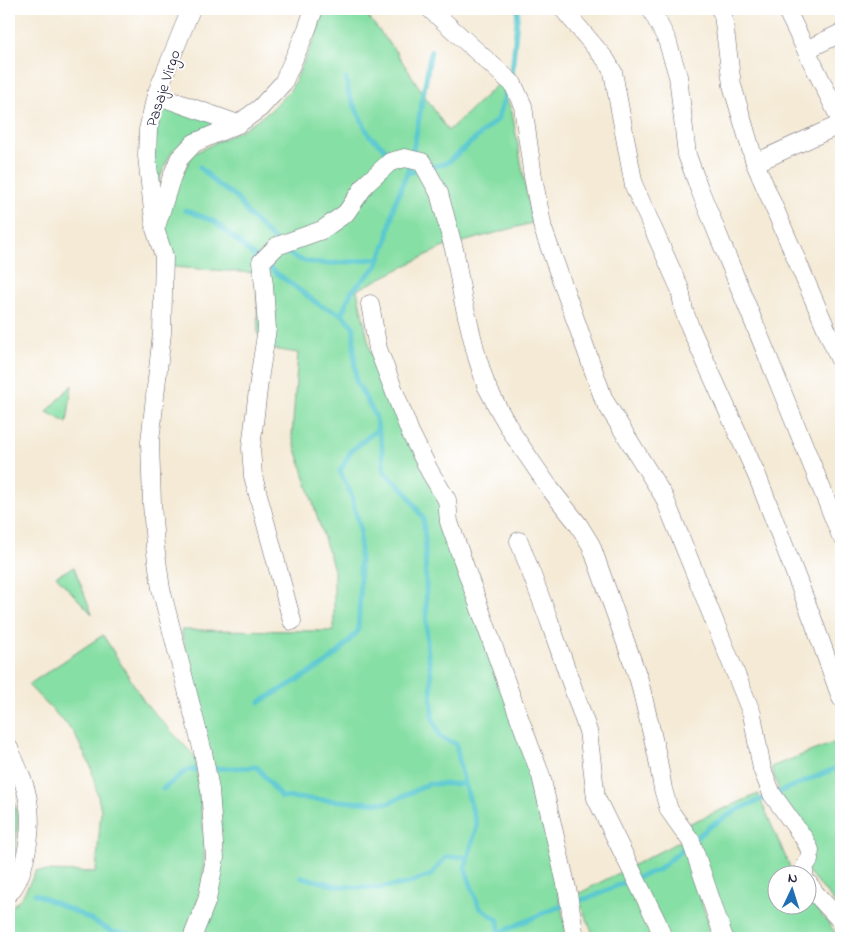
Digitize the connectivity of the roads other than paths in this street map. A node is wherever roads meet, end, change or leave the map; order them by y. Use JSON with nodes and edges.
{"nodes":[{"id":1,"x":190,"y":9,"type":"edge"},
{"id":2,"x":314,"y":9,"type":"edge"},
{"id":3,"x":430,"y":9,"type":"edge"},
{"id":4,"x":563,"y":9,"type":"edge"},
{"id":5,"x":651,"y":9,"type":"edge"},
{"id":6,"x":720,"y":9,"type":"edge"},
{"id":7,"x":786,"y":9,"type":"edge"},
{"id":8,"x":841,"y":33,"type":"edge"},
{"id":9,"x":806,"y":50,"type":"junction"},
{"id":10,"x":156,"y":95,"type":"junction"},
{"id":11,"x":841,"y":123,"type":"edge"},
{"id":12,"x":238,"y":124,"type":"junction"},
{"id":13,"x":755,"y":164,"type":"junction"},
{"id":14,"x":155,"y":229,"type":"junction"},
{"id":15,"x":370,"y":304,"type":"dead end"},
{"id":16,"x":835,"y":334,"type":"edge"},
{"id":17,"x":841,"y":363,"type":"edge"},
{"id":18,"x":841,"y":536,"type":"edge"},
{"id":19,"x":519,"y":541,"type":"dead end"},
{"id":20,"x":292,"y":621,"type":"dead end"},
{"id":21,"x":841,"y":698,"type":"edge"},
{"id":22,"x":9,"y":748,"type":"edge"},
{"id":23,"x":806,"y":864,"type":"edge"},
{"id":24,"x":9,"y":893,"type":"edge"},
{"id":25,"x":818,"y":896,"type":"edge"},
{"id":26,"x":841,"y":921,"type":"edge"},
{"id":27,"x":576,"y":937,"type":"edge"},
{"id":28,"x":192,"y":938,"type":"edge"},
{"id":29,"x":663,"y":938,"type":"edge"},
{"id":30,"x":724,"y":938,"type":"edge"}],
"edges":[{"from":1,"to":10,"type":"street","name":"Pasaje Virgo"},
{"from":2,"to":12,"type":"street"},
{"from":3,"to":23,"type":"street"},
{"from":4,"to":21,"type":"street"},
{"from":5,"to":18,"type":"street"},
{"from":6,"to":13,"type":"street"},
{"from":7,"to":9,"type":"street"},
{"from":8,"to":9,"type":"street"},
{"from":9,"to":11,"type":"street"},
{"from":10,"to":12,"type":"street"},
{"from":10,"to":14,"type":"street","name":"Pasaje Virgo"},
{"from":11,"to":13,"type":"street"},
{"from":12,"to":14,"type":"street"},
{"from":13,"to":16,"type":"street"},
{"from":14,"to":28,"type":"street","name":"Pasaje Virgo"},
{"from":15,"to":27,"type":"street"},
{"from":16,"to":17,"type":"street"},
{"from":19,"to":29,"type":"street"},
{"from":20,"to":30,"type":"street"},
{"from":22,"to":24,"type":"street"},
{"from":25,"to":26,"type":"street"}]}
